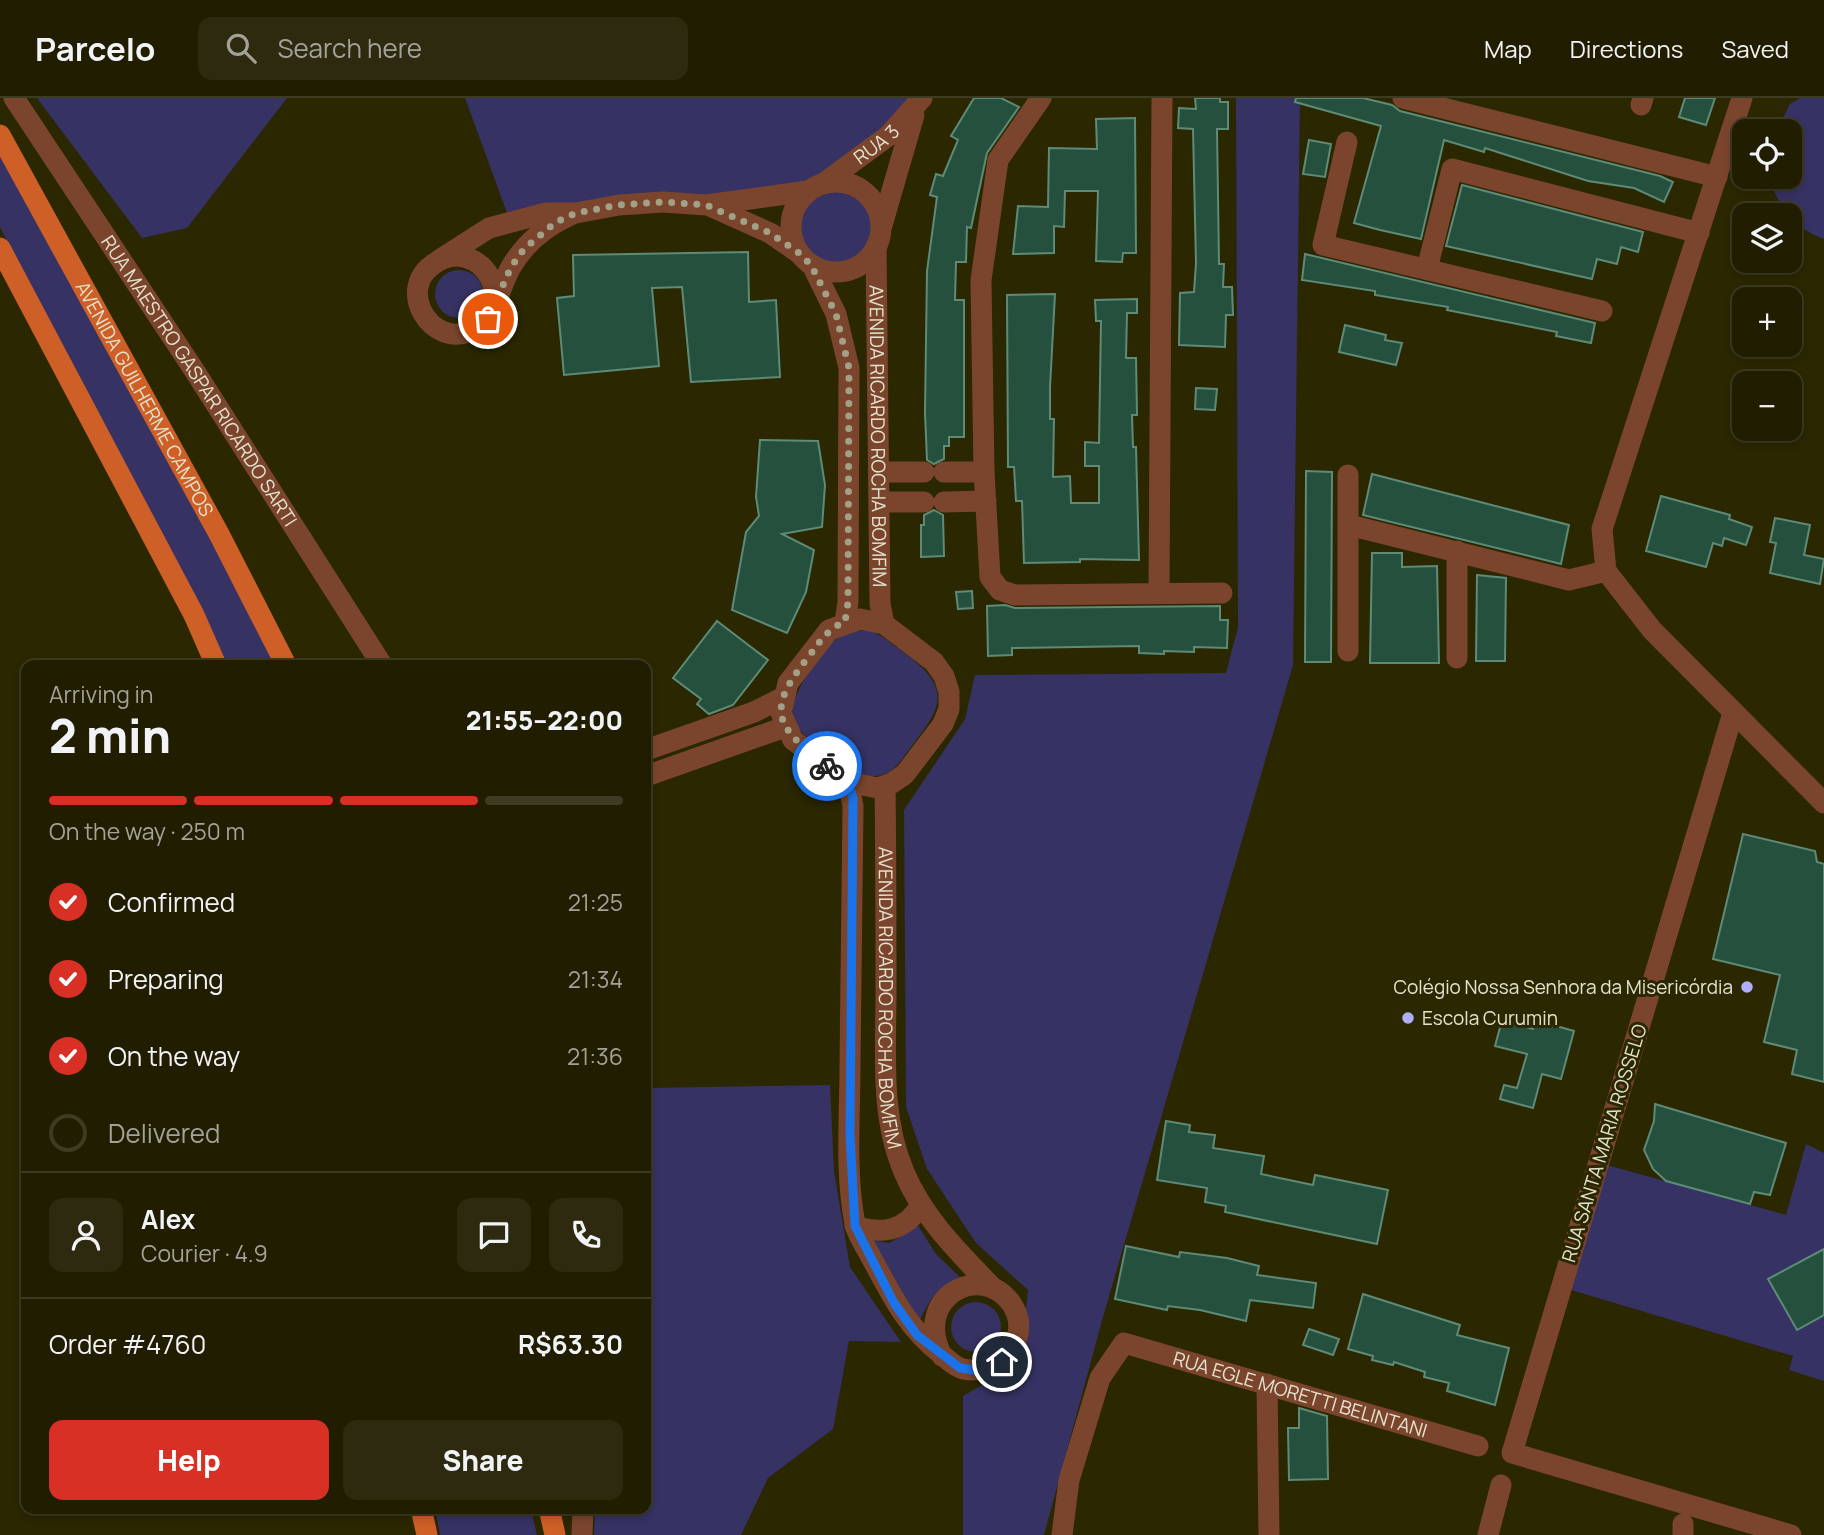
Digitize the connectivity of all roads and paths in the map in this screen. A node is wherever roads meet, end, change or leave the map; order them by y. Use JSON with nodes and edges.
{"nodes":[{"id":1,"x":14,"y":98,"type":"edge"},
{"id":2,"x":1041,"y":98,"type":"edge"},
{"id":3,"x":1162,"y":98,"type":"edge"},
{"id":4,"x":1403,"y":98,"type":"edge"},
{"id":5,"x":1742,"y":98,"type":"edge"},
{"id":6,"x":919,"y":102,"type":"edge"},
{"id":7,"x":0,"y":135,"type":"edge"},
{"id":8,"x":1347,"y":142,"type":"dead end"},
{"id":9,"x":1717,"y":177,"type":"junction"},
{"id":10,"x":816,"y":187,"type":"junction"},
{"id":11,"x":706,"y":205,"type":"junction"},
{"id":12,"x":576,"y":213,"type":"junction"},
{"id":13,"x":1699,"y":233,"type":"junction"},
{"id":14,"x":879,"y":239,"type":"junction"},
{"id":15,"x":0,"y":248,"type":"edge"},
{"id":16,"x":805,"y":259,"type":"junction"},
{"id":17,"x":439,"y":260,"type":"junction"},
{"id":18,"x":1427,"y":269,"type":"junction"},
{"id":19,"x":496,"y":301,"type":"junction"},
{"id":20,"x":1602,"y":311,"type":"dead end"},
{"id":21,"x":880,"y":472,"type":"junction"},
{"id":22,"x":984,"y":472,"type":"junction"},
{"id":23,"x":1348,"y":475,"type":"dead end"},
{"id":24,"x":986,"y":501,"type":"junction"},
{"id":25,"x":880,"y":502,"type":"junction"},
{"id":26,"x":1349,"y":525,"type":"junction"},
{"id":27,"x":1457,"y":551,"type":"junction"},
{"id":28,"x":1606,"y":571,"type":"junction"},
{"id":29,"x":1159,"y":592,"type":"junction"},
{"id":30,"x":1222,"y":593,"type":"dead end"},
{"id":31,"x":845,"y":622,"type":"junction"},
{"id":32,"x":884,"y":624,"type":"junction"},
{"id":33,"x":1348,"y":651,"type":"dead end"},
{"id":34,"x":1457,"y":658,"type":"dead end"},
{"id":35,"x":214,"y":660,"type":"edge"},
{"id":36,"x":283,"y":660,"type":"edge"},
{"id":37,"x":379,"y":660,"type":"edge"},
{"id":38,"x":782,"y":698,"type":"junction"},
{"id":39,"x":1733,"y":713,"type":"junction"},
{"id":40,"x":785,"y":727,"type":"junction"},
{"id":41,"x":651,"y":748,"type":"edge"},
{"id":42,"x":651,"y":774,"type":"edge"},
{"id":43,"x":848,"y":782,"type":"junction"},
{"id":44,"x":885,"y":786,"type":"junction"},
{"id":45,"x":1824,"y":803,"type":"edge"},
{"id":46,"x":921,"y":1205,"type":"junction"},
{"id":47,"x":855,"y":1226,"type":"junction"},
{"id":48,"x":994,"y":1289,"type":"junction"},
{"id":49,"x":942,"y":1356,"type":"junction"},
{"id":50,"x":1267,"y":1384,"type":"junction"},
{"id":51,"x":1478,"y":1446,"type":"dead end"},
{"id":52,"x":1501,"y":1485,"type":"dead end"},
{"id":53,"x":422,"y":1514,"type":"edge"},
{"id":54,"x":550,"y":1514,"type":"edge"},
{"id":55,"x":583,"y":1514,"type":"edge"},
{"id":56,"x":427,"y":1535,"type":"edge"},
{"id":57,"x":555,"y":1535,"type":"edge"},
{"id":58,"x":582,"y":1535,"type":"edge"},
{"id":59,"x":1062,"y":1535,"type":"edge"},
{"id":60,"x":1269,"y":1535,"type":"edge"},
{"id":61,"x":1488,"y":1535,"type":"edge"},
{"id":62,"x":1791,"y":1535,"type":"edge"}],
"edges":[{"from":1,"to":37,"type":"street","name":"RUA MAESTRO GASPAR RICARDO SARTI"},
{"from":2,"to":22,"type":"street"},
{"from":3,"to":29,"type":"street"},
{"from":4,"to":9,"type":"street"},
{"from":5,"to":9,"type":"street"},
{"from":6,"to":10,"type":"street","name":"RUA 3"},
{"from":6,"to":14,"type":"street","name":"AVENIDA RICARDO ROCHA BOMFIM"},
{"from":7,"to":36,"type":"main road","name":"AVENIDA GUILHERME CAMPOS"},
{"from":8,"to":18,"type":"street"},
{"from":9,"to":13,"type":"street"},
{"from":10,"to":11,"type":"street"},
{"from":10,"to":14,"type":"street"},
{"from":10,"to":16,"type":"street"},
{"from":11,"to":12,"type":"street"},
{"from":11,"to":16,"type":"street","name":"AVENIDA RICARDO ROCHA BOMFIM"},
{"from":12,"to":17,"type":"street"},
{"from":12,"to":19,"type":"street"},
{"from":13,"to":18,"type":"street"},
{"from":13,"to":28,"type":"street"},
{"from":14,"to":16,"type":"street"},
{"from":14,"to":21,"type":"street","name":"AVENIDA RICARDO ROCHA BOMFIM"},
{"from":15,"to":35,"type":"main road"},
{"from":16,"to":31,"type":"street","name":"AVENIDA RICARDO ROCHA BOMFIM"},
{"from":17,"to":19,"type":"street"},
{"from":17,"to":19,"type":"street"},
{"from":18,"to":20,"type":"street"},
{"from":21,"to":22,"type":"street"},
{"from":21,"to":25,"type":"street","name":"AVENIDA RICARDO ROCHA BOMFIM"},
{"from":22,"to":24,"type":"street"},
{"from":23,"to":26,"type":"street"},
{"from":24,"to":25,"type":"street"},
{"from":24,"to":29,"type":"street"},
{"from":25,"to":32,"type":"street","name":"AVENIDA RICARDO ROCHA BOMFIM"},
{"from":26,"to":27,"type":"street"},
{"from":26,"to":33,"type":"street"},
{"from":27,"to":28,"type":"street"},
{"from":27,"to":34,"type":"street"},
{"from":28,"to":39,"type":"street"},
{"from":29,"to":30,"type":"street"},
{"from":31,"to":32,"type":"street"},
{"from":31,"to":38,"type":"street"},
{"from":32,"to":44,"type":"street"},
{"from":38,"to":40,"type":"street"},
{"from":38,"to":41,"type":"street"},
{"from":39,"to":45,"type":"street"},
{"from":39,"to":62,"type":"street","name":"RUA SANTA MARIA ROSSELO"},
{"from":40,"to":42,"type":"street"},
{"from":40,"to":43,"type":"street"},
{"from":43,"to":44,"type":"street"},
{"from":43,"to":47,"type":"street","name":"AVENIDA RICARDO ROCHA BOMFIM"},
{"from":44,"to":46,"type":"street","name":"AVENIDA RICARDO ROCHA BOMFIM"},
{"from":46,"to":47,"type":"street"},
{"from":46,"to":48,"type":"street","name":"AVENIDA RICARDO ROCHA BOMFIM"},
{"from":47,"to":49,"type":"street","name":"AVENIDA RICARDO ROCHA BOMFIM"},
{"from":48,"to":49,"type":"street"},
{"from":48,"to":49,"type":"street","name":"AVENIDA RICARDO ROCHA BOMFIM"},
{"from":50,"to":51,"type":"street","name":"RUA EGLE MORETTI BELINTANI"},
{"from":50,"to":59,"type":"street","name":"RUA EGLE MORETTI BELINTANI"},
{"from":50,"to":60,"type":"street"},
{"from":52,"to":61,"type":"street"},
{"from":53,"to":56,"type":"main road"},
{"from":54,"to":57,"type":"main road"},
{"from":55,"to":58,"type":"street"}]}
